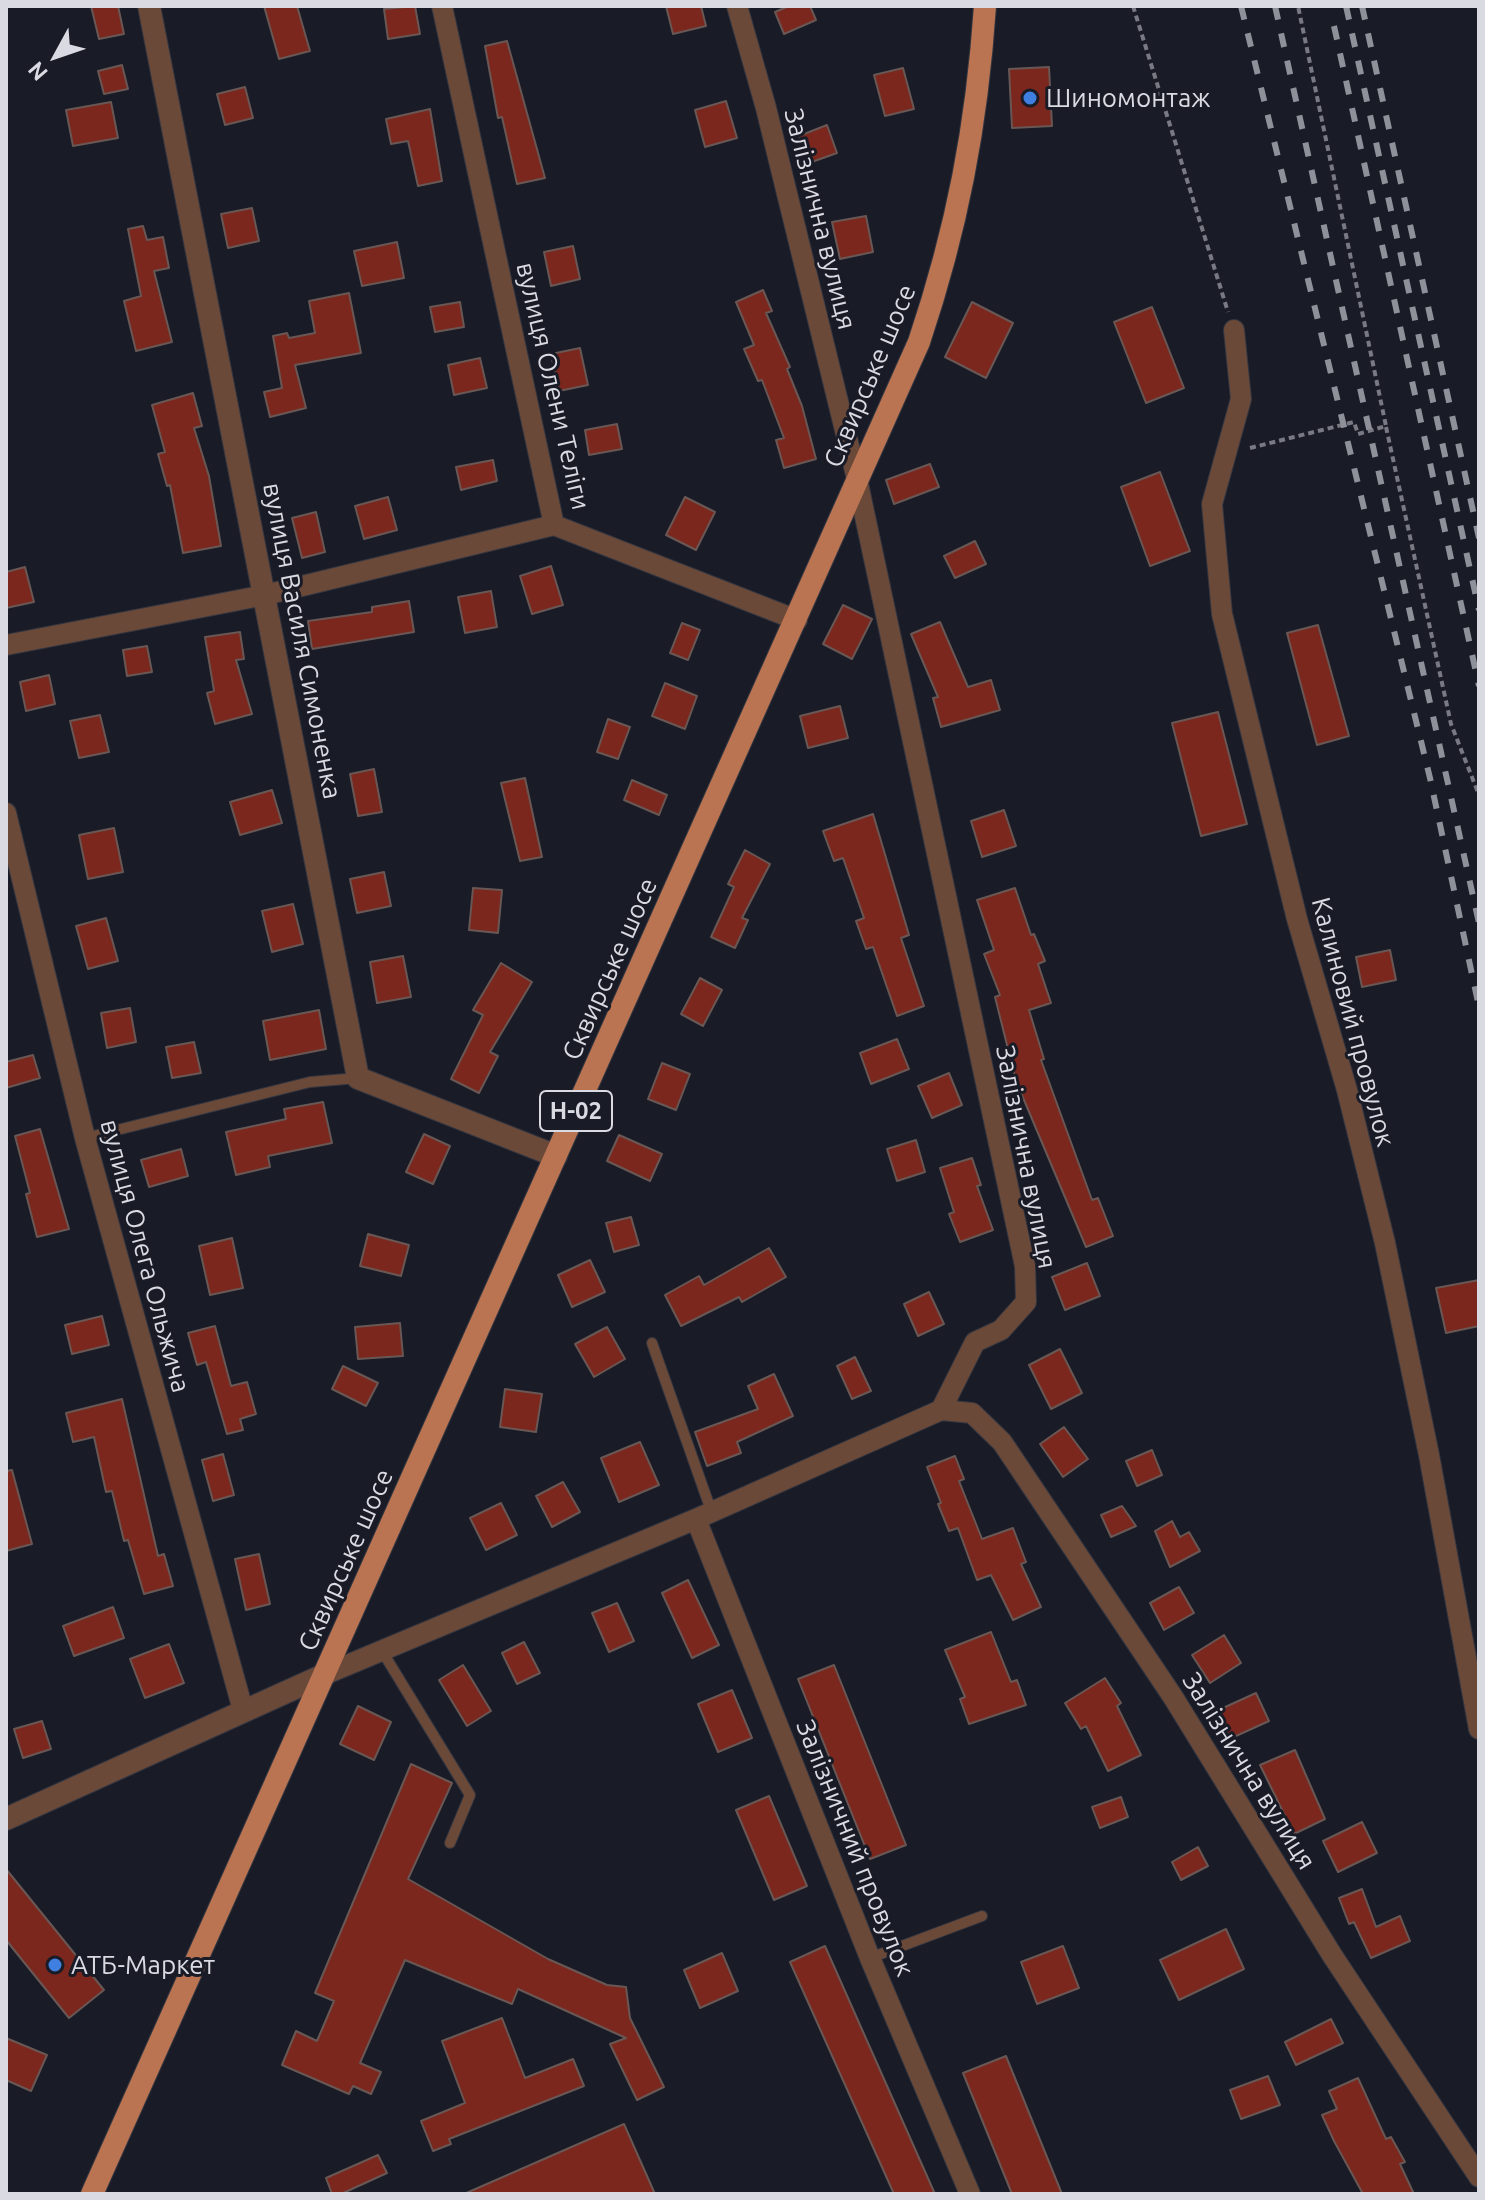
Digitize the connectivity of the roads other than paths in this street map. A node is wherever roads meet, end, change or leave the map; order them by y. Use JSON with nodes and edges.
{"nodes":[{"id":1,"x":149,"y":6,"type":"edge"},
{"id":2,"x":442,"y":6,"type":"edge"},
{"id":3,"x":737,"y":6,"type":"edge"},
{"id":4,"x":985,"y":6,"type":"edge"},
{"id":5,"x":1234,"y":330,"type":"road end"},
{"id":6,"x":857,"y":479,"type":"junction"},
{"id":7,"x":554,"y":525,"type":"junction"},
{"id":8,"x":265,"y":595,"type":"junction"},
{"id":9,"x":797,"y":620,"type":"junction"},
{"id":10,"x":6,"y":645,"type":"edge"},
{"id":11,"x":6,"y":813,"type":"edge"},
{"id":12,"x":358,"y":1078,"type":"junction"},
{"id":13,"x":85,"y":1138,"type":"junction"},
{"id":14,"x":556,"y":1156,"type":"junction"},
{"id":15,"x":652,"y":1343,"type":"dead end"},
{"id":16,"x":941,"y":1410,"type":"junction"},
{"id":17,"x":704,"y":1516,"type":"junction"},
{"id":18,"x":382,"y":1651,"type":"junction"},
{"id":19,"x":326,"y":1674,"type":"junction"},
{"id":20,"x":243,"y":1710,"type":"junction"},
{"id":21,"x":1479,"y":1729,"type":"edge"},
{"id":22,"x":6,"y":1819,"type":"edge"},
{"id":23,"x":450,"y":1843,"type":"dead end"},
{"id":24,"x":982,"y":1916,"type":"dead end"},
{"id":25,"x":870,"y":1958,"type":"junction"},
{"id":26,"x":1479,"y":2177,"type":"edge"},
{"id":27,"x":92,"y":2194,"type":"edge"},
{"id":28,"x":970,"y":2194,"type":"edge"}],
"edges":[{"from":1,"to":8,"type":"street","name":"вулиця Василя Симоненка"},
{"from":2,"to":7,"type":"street","name":"вулиця Олени Теліги"},
{"from":3,"to":6,"type":"street","name":"Залізнична вулиця"},
{"from":4,"to":6,"type":"main road","name":"Сквирське шосе","number":"Н-02"},
{"from":5,"to":21,"type":"street","name":"Калиновий провулок"},
{"from":6,"to":9,"type":"main road","name":"Сквирське шосе","number":"Н-02"},
{"from":6,"to":16,"type":"street","name":"Залізнична вулиця"},
{"from":7,"to":8,"type":"street"},
{"from":7,"to":9,"type":"street","name":"вулиця Олени Теліги"},
{"from":8,"to":10,"type":"street"},
{"from":8,"to":12,"type":"street","name":"вулиця Василя Симоненка"},
{"from":9,"to":14,"type":"main road","name":"Сквирське шосе","number":"Н-02"},
{"from":11,"to":13,"type":"street","name":"вулиця Олега Ольжича"},
{"from":12,"to":13,"type":"lane"},
{"from":12,"to":14,"type":"street"},
{"from":13,"to":20,"type":"street","name":"вулиця Олега Ольжича"},
{"from":14,"to":19,"type":"main road","name":"Сквирське шосе","number":"Н-02"},
{"from":15,"to":17,"type":"lane"},
{"from":16,"to":17,"type":"street"},
{"from":16,"to":26,"type":"street","name":"Залізнична вулиця"},
{"from":17,"to":18,"type":"street"},
{"from":17,"to":25,"type":"street","name":"Залізничний провулок"},
{"from":18,"to":19,"type":"street"},
{"from":18,"to":23,"type":"lane"},
{"from":19,"to":20,"type":"street"},
{"from":19,"to":27,"type":"main road","name":"Сквирське шосе","number":"Н-02"},
{"from":20,"to":22,"type":"street"},
{"from":24,"to":25,"type":"lane"},
{"from":25,"to":28,"type":"street","name":"Залізничний провулок"}]}
